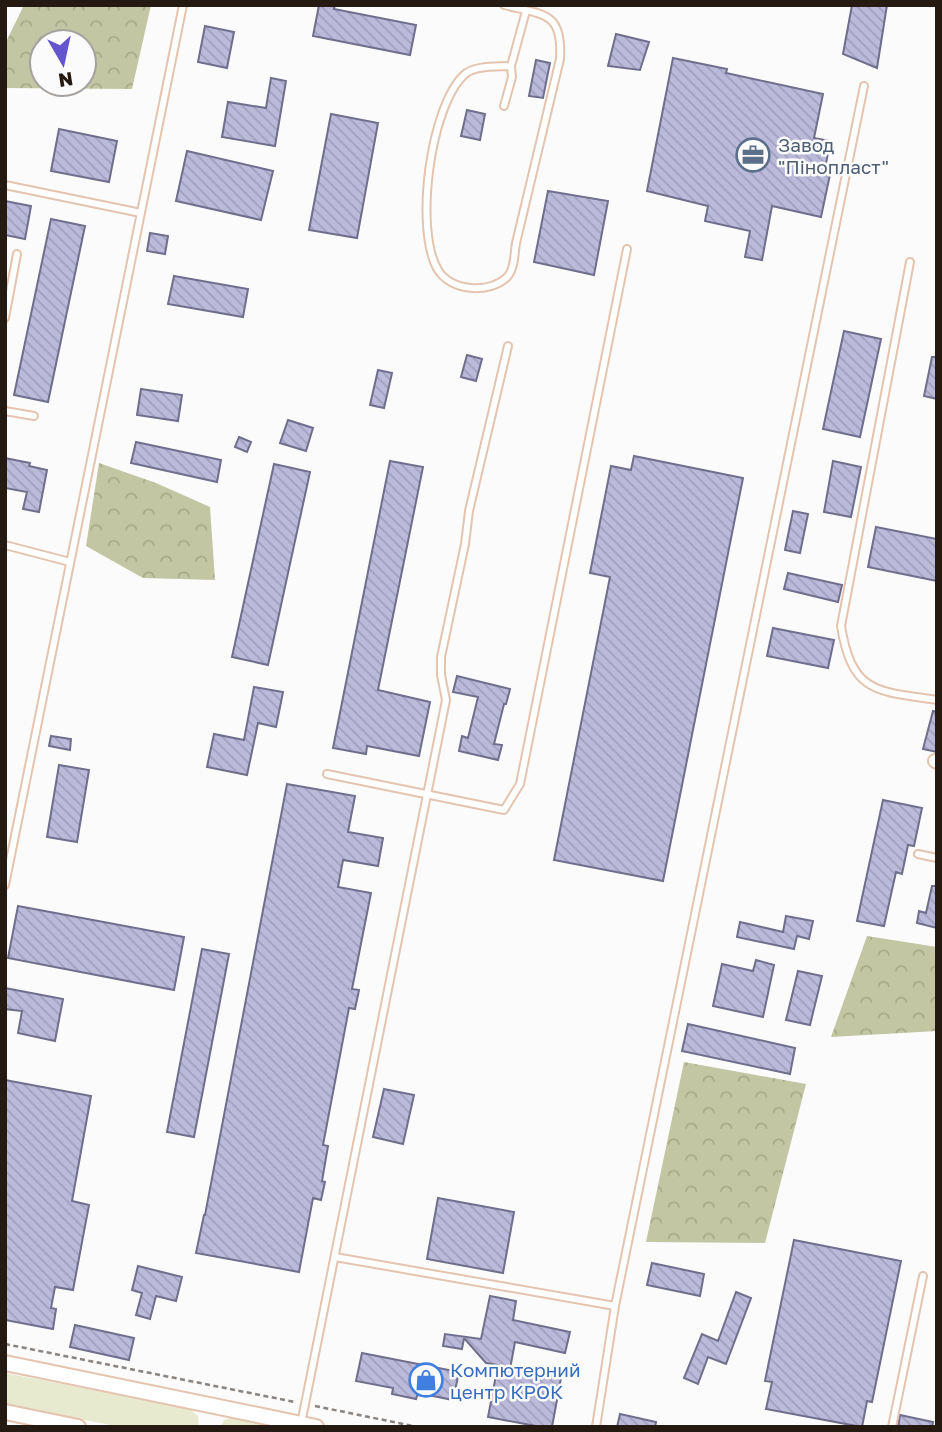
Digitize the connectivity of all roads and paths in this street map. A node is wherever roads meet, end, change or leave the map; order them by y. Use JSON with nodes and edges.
{"nodes":[{"id":1,"x":183,"y":5,"type":"edge"},
{"id":2,"x":504,"y":5,"type":"edge"},
{"id":3,"x":526,"y":11,"type":"junction"},
{"id":4,"x":511,"y":66,"type":"junction"},
{"id":5,"x":864,"y":86,"type":"dead end"},
{"id":6,"x":504,"y":106,"type":"dead end"},
{"id":7,"x":5,"y":185,"type":"edge"},
{"id":8,"x":141,"y":213,"type":"junction"},
{"id":9,"x":628,"y":249,"type":"dead end"},
{"id":10,"x":17,"y":254,"type":"dead end"},
{"id":11,"x":910,"y":262,"type":"dead end"},
{"id":12,"x":5,"y":318,"type":"edge"},
{"id":13,"x":508,"y":346,"type":"dead end"},
{"id":14,"x":5,"y":411,"type":"edge"},
{"id":15,"x":34,"y":416,"type":"dead end"},
{"id":16,"x":5,"y":545,"type":"edge"},
{"id":17,"x":70,"y":562,"type":"junction"},
{"id":18,"x":937,"y":701,"type":"edge"},
{"id":19,"x":327,"y":774,"type":"dead end"},
{"id":20,"x":427,"y":794,"type":"junction"},
{"id":21,"x":918,"y":854,"type":"dead end"},
{"id":22,"x":937,"y":858,"type":"edge"},
{"id":23,"x":5,"y":885,"type":"edge"},
{"id":24,"x":335,"y":1257,"type":"junction"},
{"id":25,"x":923,"y":1276,"type":"dead end"},
{"id":26,"x":615,"y":1306,"type":"junction"},
{"id":27,"x":5,"y":1344,"type":"edge"},
{"id":28,"x":5,"y":1363,"type":"edge"},
{"id":29,"x":305,"y":1404,"type":"junction"},
{"id":30,"x":5,"y":1412,"type":"edge"},
{"id":31,"x":309,"y":1425,"type":"edge"},
{"id":32,"x":78,"y":1427,"type":"edge"},
{"id":33,"x":418,"y":1427,"type":"edge"},
{"id":34,"x":596,"y":1427,"type":"edge"},
{"id":35,"x":892,"y":1427,"type":"edge"}],
"edges":[{"from":1,"to":8,"type":"lane"},
{"from":2,"to":3,"type":"lane"},
{"from":3,"to":4,"type":"lane"},
{"from":3,"to":4,"type":"lane"},
{"from":4,"to":6,"type":"lane"},
{"from":5,"to":26,"type":"lane"},
{"from":7,"to":8,"type":"lane"},
{"from":8,"to":17,"type":"lane"},
{"from":9,"to":20,"type":"lane"},
{"from":10,"to":12,"type":"lane"},
{"from":11,"to":18,"type":"lane"},
{"from":13,"to":20,"type":"lane"},
{"from":14,"to":15,"type":"lane"},
{"from":16,"to":17,"type":"lane"},
{"from":17,"to":23,"type":"lane"},
{"from":19,"to":20,"type":"lane"},
{"from":20,"to":24,"type":"lane"},
{"from":21,"to":22,"type":"lane"},
{"from":24,"to":26,"type":"lane"},
{"from":24,"to":29,"type":"lane"},
{"from":25,"to":35,"type":"lane"},
{"from":26,"to":34,"type":"lane"},
{"from":27,"to":29,"type":"path"},
{"from":28,"to":31,"type":"street"},
{"from":29,"to":31,"type":"lane"},
{"from":29,"to":33,"type":"path"},
{"from":30,"to":32,"type":"street"}]}
